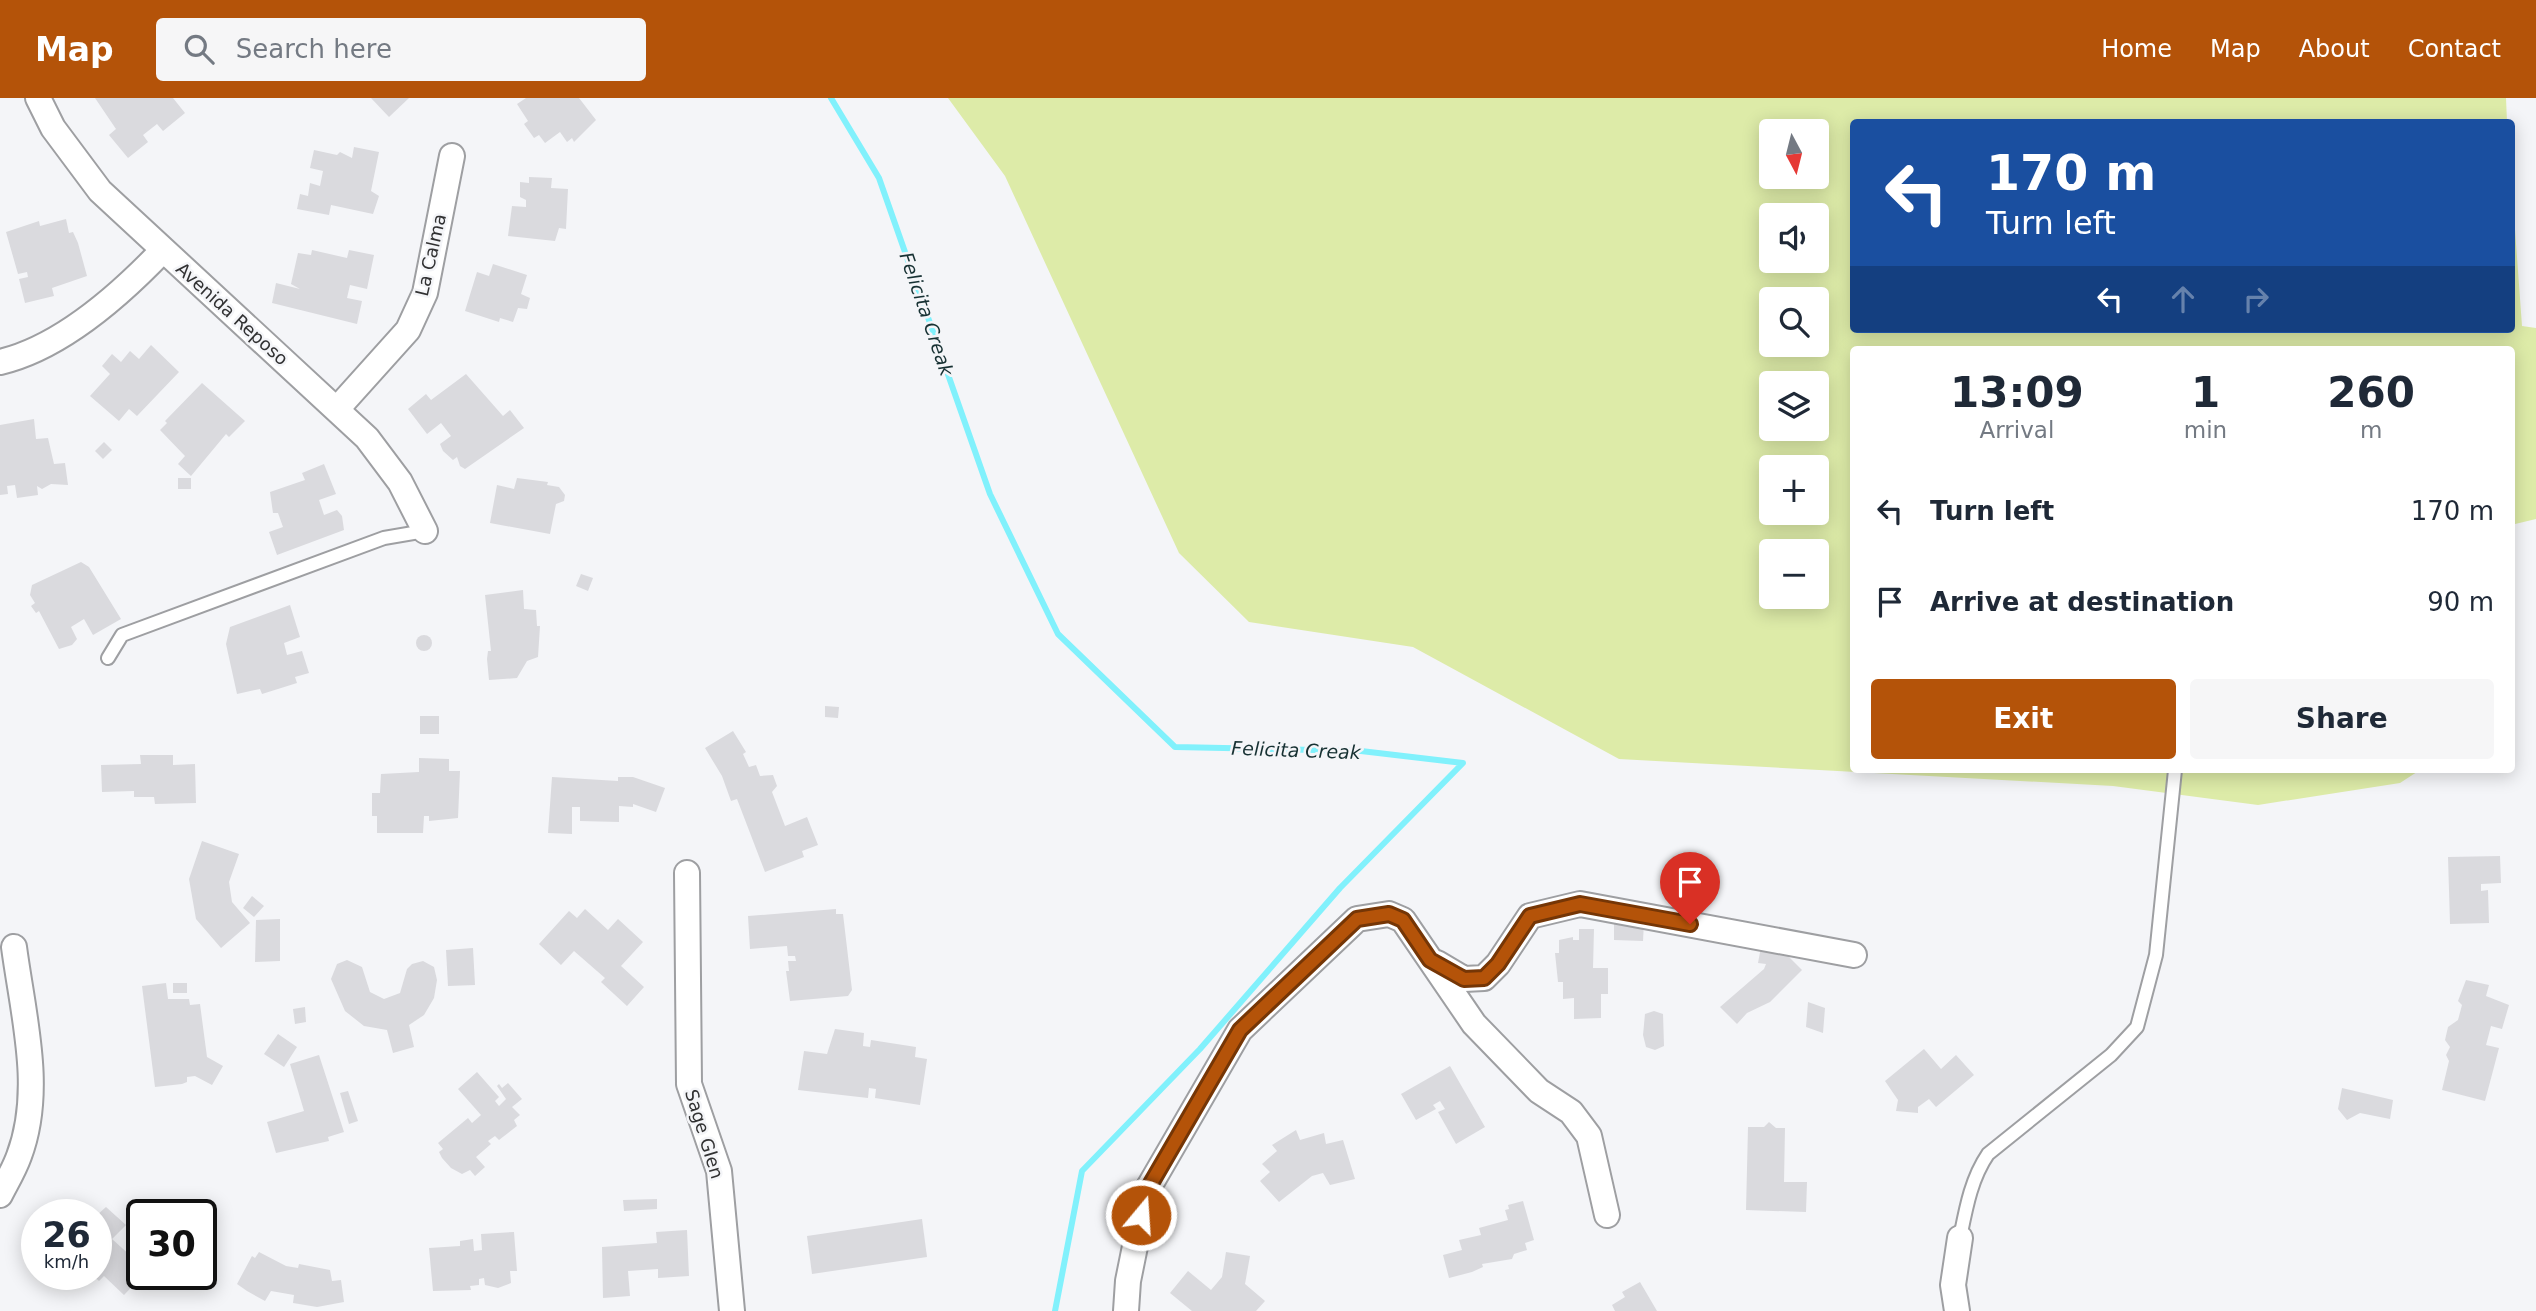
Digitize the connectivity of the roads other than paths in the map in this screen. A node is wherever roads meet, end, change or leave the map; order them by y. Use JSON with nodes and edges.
{"nodes":[{"id":1,"x":38,"y":98,"type":"edge"},
{"id":2,"x":452,"y":156,"type":"dead end"},
{"id":3,"x":162,"y":251,"type":"junction"},
{"id":4,"x":0,"y":362,"type":"edge"},
{"id":5,"x":337,"y":409,"type":"junction"},
{"id":6,"x":425,"y":531,"type":"joint"},
{"id":7,"x":108,"y":658,"type":"dead end"},
{"id":8,"x":2175,"y":773,"type":"edge"},
{"id":9,"x":687,"y":873,"type":"dead end"},
{"id":10,"x":14,"y":947,"type":"dead end"},
{"id":11,"x":1854,"y":955,"type":"dead end"},
{"id":12,"x":1430,"y":960,"type":"junction"},
{"id":13,"x":0,"y":1195,"type":"edge"},
{"id":14,"x":1607,"y":1215,"type":"dead end"},
{"id":15,"x":1960,"y":1238,"type":"joint"},
{"id":16,"x":732,"y":1311,"type":"edge"},
{"id":17,"x":1126,"y":1311,"type":"edge"},
{"id":18,"x":1957,"y":1311,"type":"edge"}],
"edges":[{"from":1,"to":3,"type":"street","name":"Avenida Reposo"},
{"from":2,"to":5,"type":"street","name":"La Calma"},
{"from":3,"to":4,"type":"street"},
{"from":3,"to":5,"type":"street","name":"Avenida Reposo"},
{"from":5,"to":6,"type":"street","name":"Avenida Reposo"},
{"from":6,"to":7,"type":"lane"},
{"from":8,"to":15,"type":"lane"},
{"from":9,"to":16,"type":"street","name":"Sage Glen"},
{"from":10,"to":13,"type":"street"},
{"from":11,"to":12,"type":"street"},
{"from":12,"to":14,"type":"street"},
{"from":12,"to":17,"type":"street"},
{"from":15,"to":18,"type":"street"}]}
